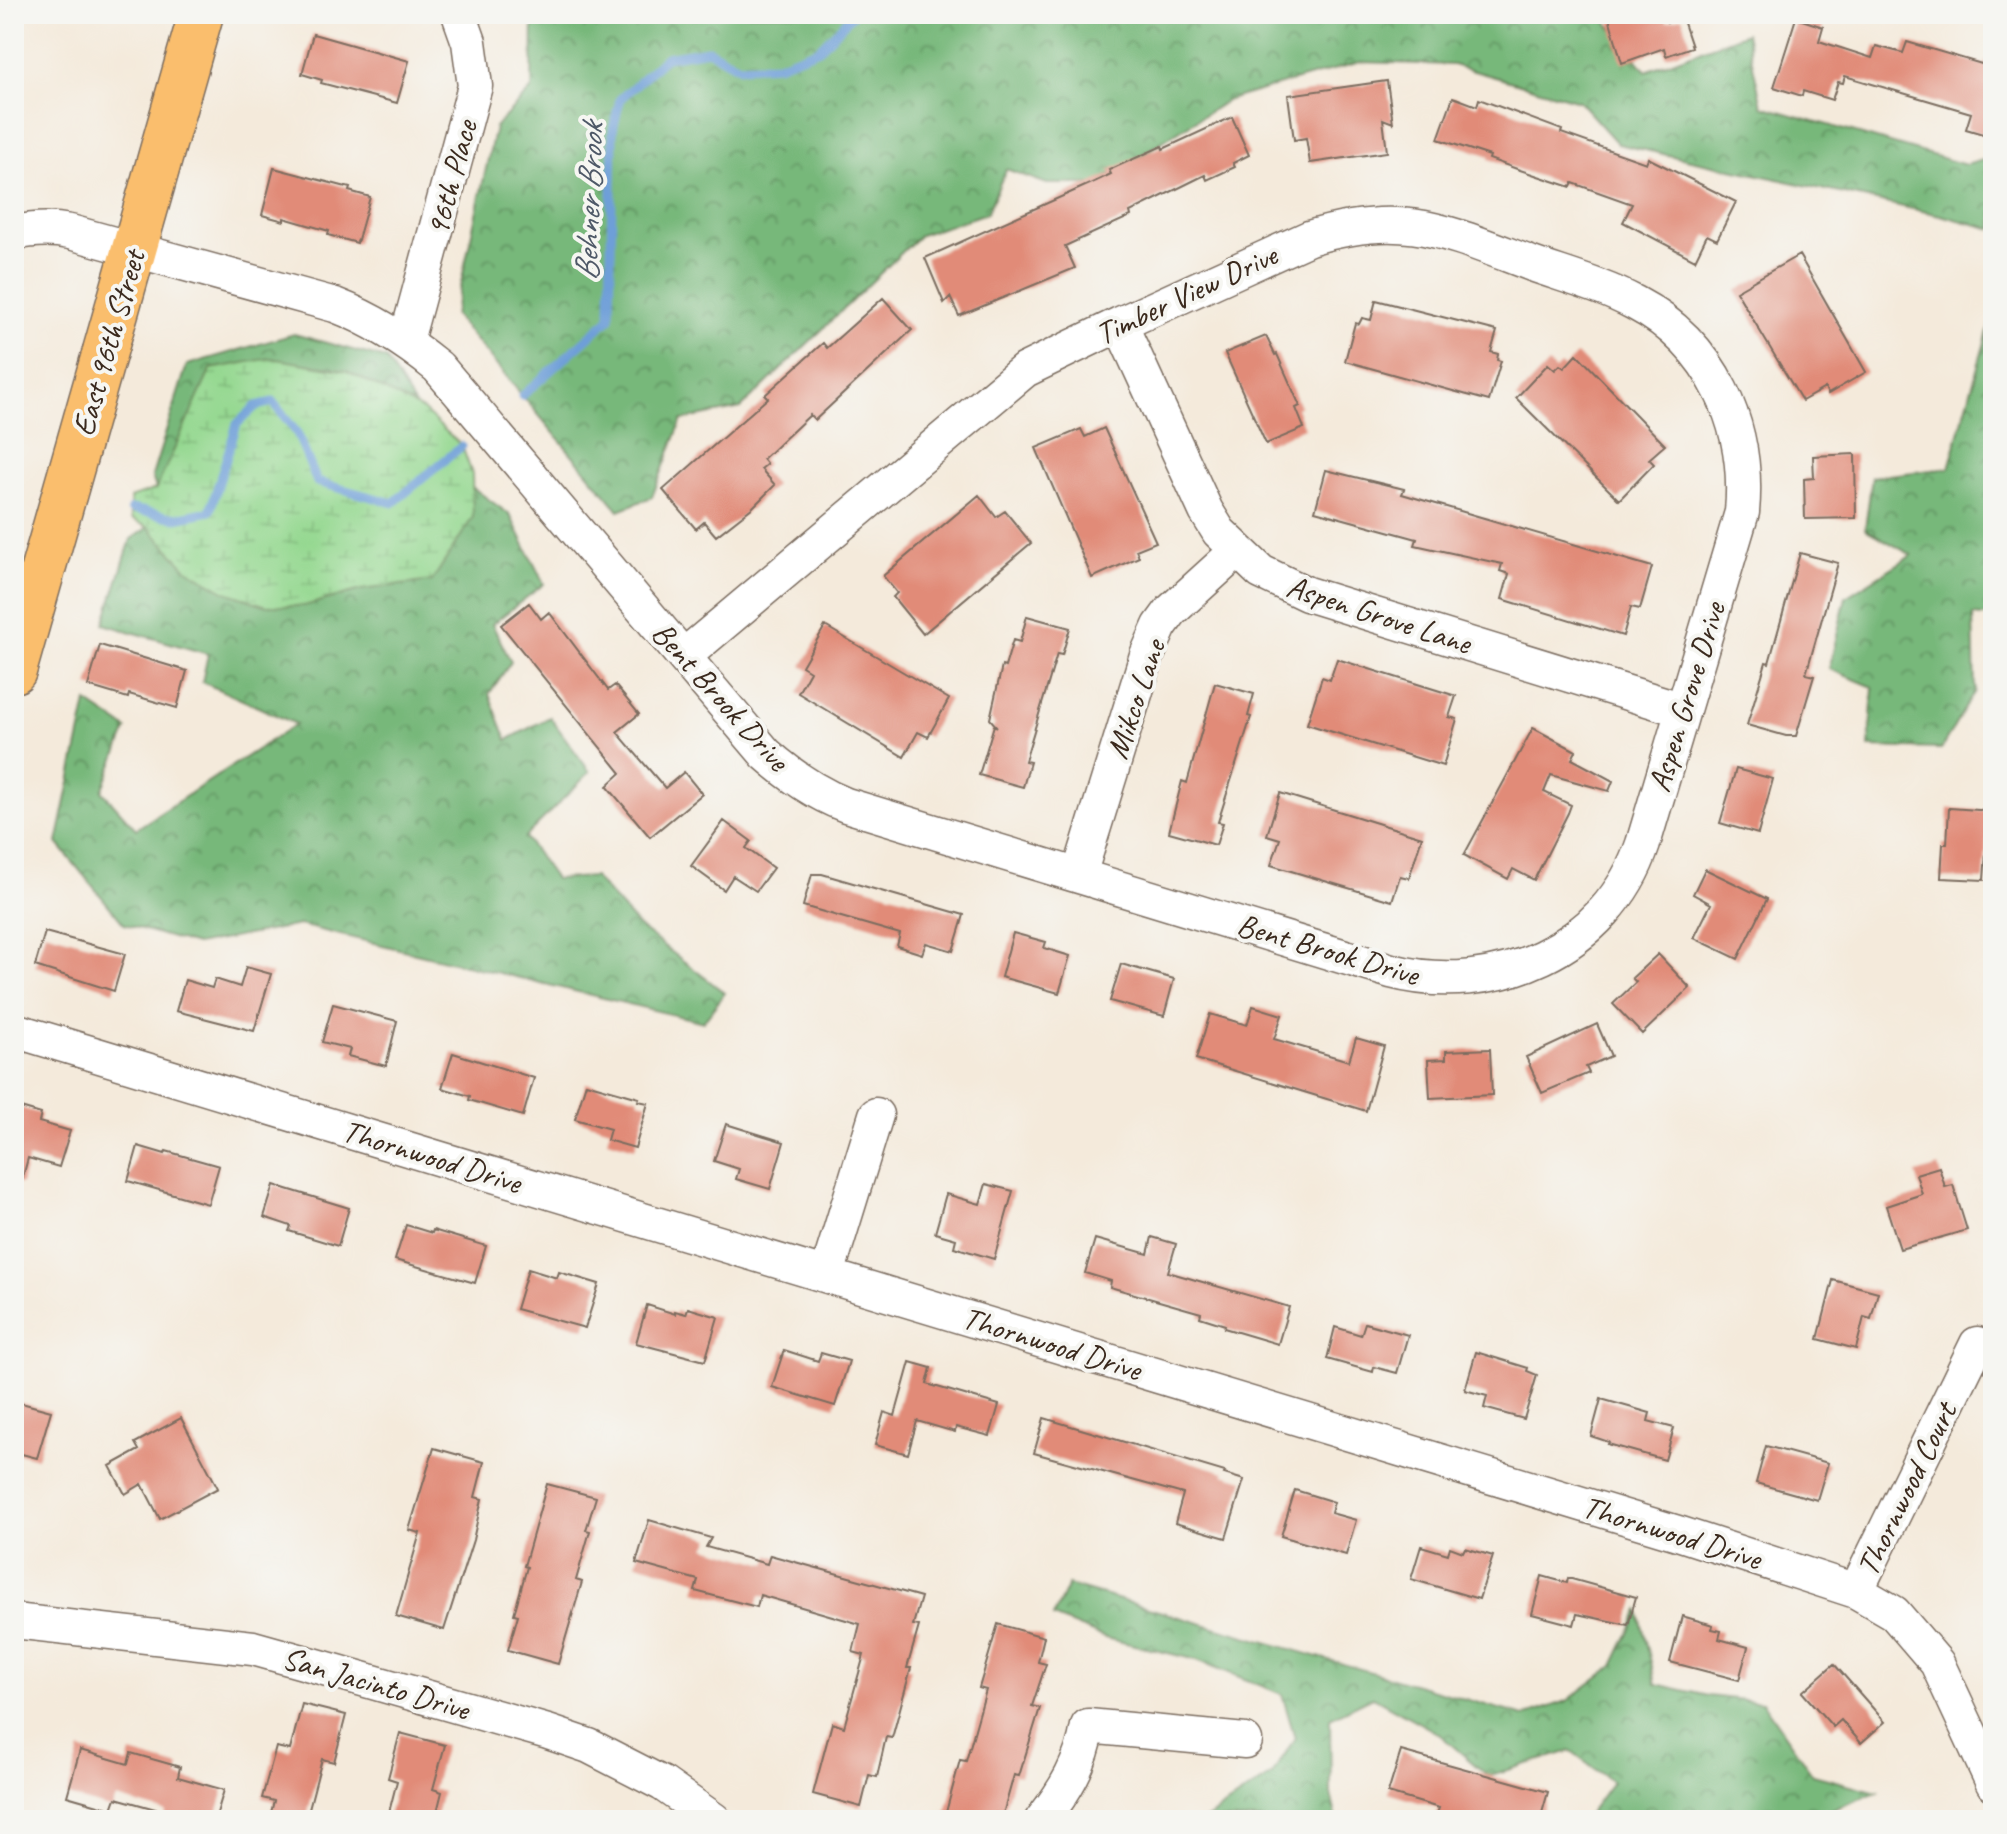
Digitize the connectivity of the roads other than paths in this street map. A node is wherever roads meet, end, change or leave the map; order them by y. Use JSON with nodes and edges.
{"nodes":[{"id":1,"x":201,"y":14,"type":"edge"},
{"id":2,"x":459,"y":14,"type":"edge"},
{"id":3,"x":14,"y":233,"type":"edge"},
{"id":4,"x":135,"y":251,"type":"junction"},
{"id":5,"x":1120,"y":324,"type":"junction"},
{"id":6,"x":406,"y":341,"type":"junction"},
{"id":7,"x":1729,"y":410,"type":"joint"},
{"id":8,"x":1237,"y":551,"type":"junction"},
{"id":9,"x":684,"y":656,"type":"junction"},
{"id":10,"x":14,"y":671,"type":"edge"},
{"id":11,"x":1683,"y":710,"type":"junction"},
{"id":12,"x":1079,"y":875,"type":"junction"},
{"id":13,"x":1554,"y":952,"type":"joint"},
{"id":14,"x":14,"y":1030,"type":"edge"},
{"id":15,"x":876,"y":1115,"type":"dead end"},
{"id":16,"x":827,"y":1274,"type":"junction"},
{"id":17,"x":1977,"y":1344,"type":"dead end"},
{"id":18,"x":1856,"y":1591,"type":"junction"},
{"id":19,"x":14,"y":1621,"type":"edge"},
{"id":20,"x":1245,"y":1741,"type":"dead end"},
{"id":21,"x":1993,"y":1783,"type":"edge"},
{"id":22,"x":714,"y":1820,"type":"edge"},
{"id":23,"x":1042,"y":1820,"type":"edge"}],
"edges":[{"from":1,"to":4,"type":"main road","name":"East 96th Street"},
{"from":2,"to":6,"type":"street","name":"96th Place"},
{"from":3,"to":4,"type":"street","name":"Bent Brook Drive"},
{"from":4,"to":6,"type":"street","name":"Bent Brook Drive"},
{"from":4,"to":10,"type":"main road","name":"East 96th Street"},
{"from":5,"to":7,"type":"street","name":"Timber View Drive"},
{"from":5,"to":8,"type":"street","name":"Aspen Grove Lane"},
{"from":5,"to":9,"type":"street","name":"Timber View Drive"},
{"from":6,"to":9,"type":"street","name":"Bent Brook Drive"},
{"from":7,"to":11,"type":"street","name":"Aspen Grove Drive"},
{"from":8,"to":11,"type":"street","name":"Aspen Grove Lane"},
{"from":8,"to":12,"type":"street","name":"Mikco Lane"},
{"from":9,"to":12,"type":"street","name":"Bent Brook Drive"},
{"from":11,"to":13,"type":"street","name":"Aspen Grove Drive"},
{"from":12,"to":13,"type":"street","name":"Bent Brook Drive"},
{"from":14,"to":16,"type":"street","name":"Thornwood Drive"},
{"from":15,"to":16,"type":"street"},
{"from":16,"to":18,"type":"street","name":"Thornwood Drive"},
{"from":17,"to":18,"type":"street","name":"Thornwood Court"},
{"from":18,"to":21,"type":"street","name":"Thornwood Drive"},
{"from":19,"to":22,"type":"street","name":"San Jacinto Drive"},
{"from":20,"to":23,"type":"street"}]}
